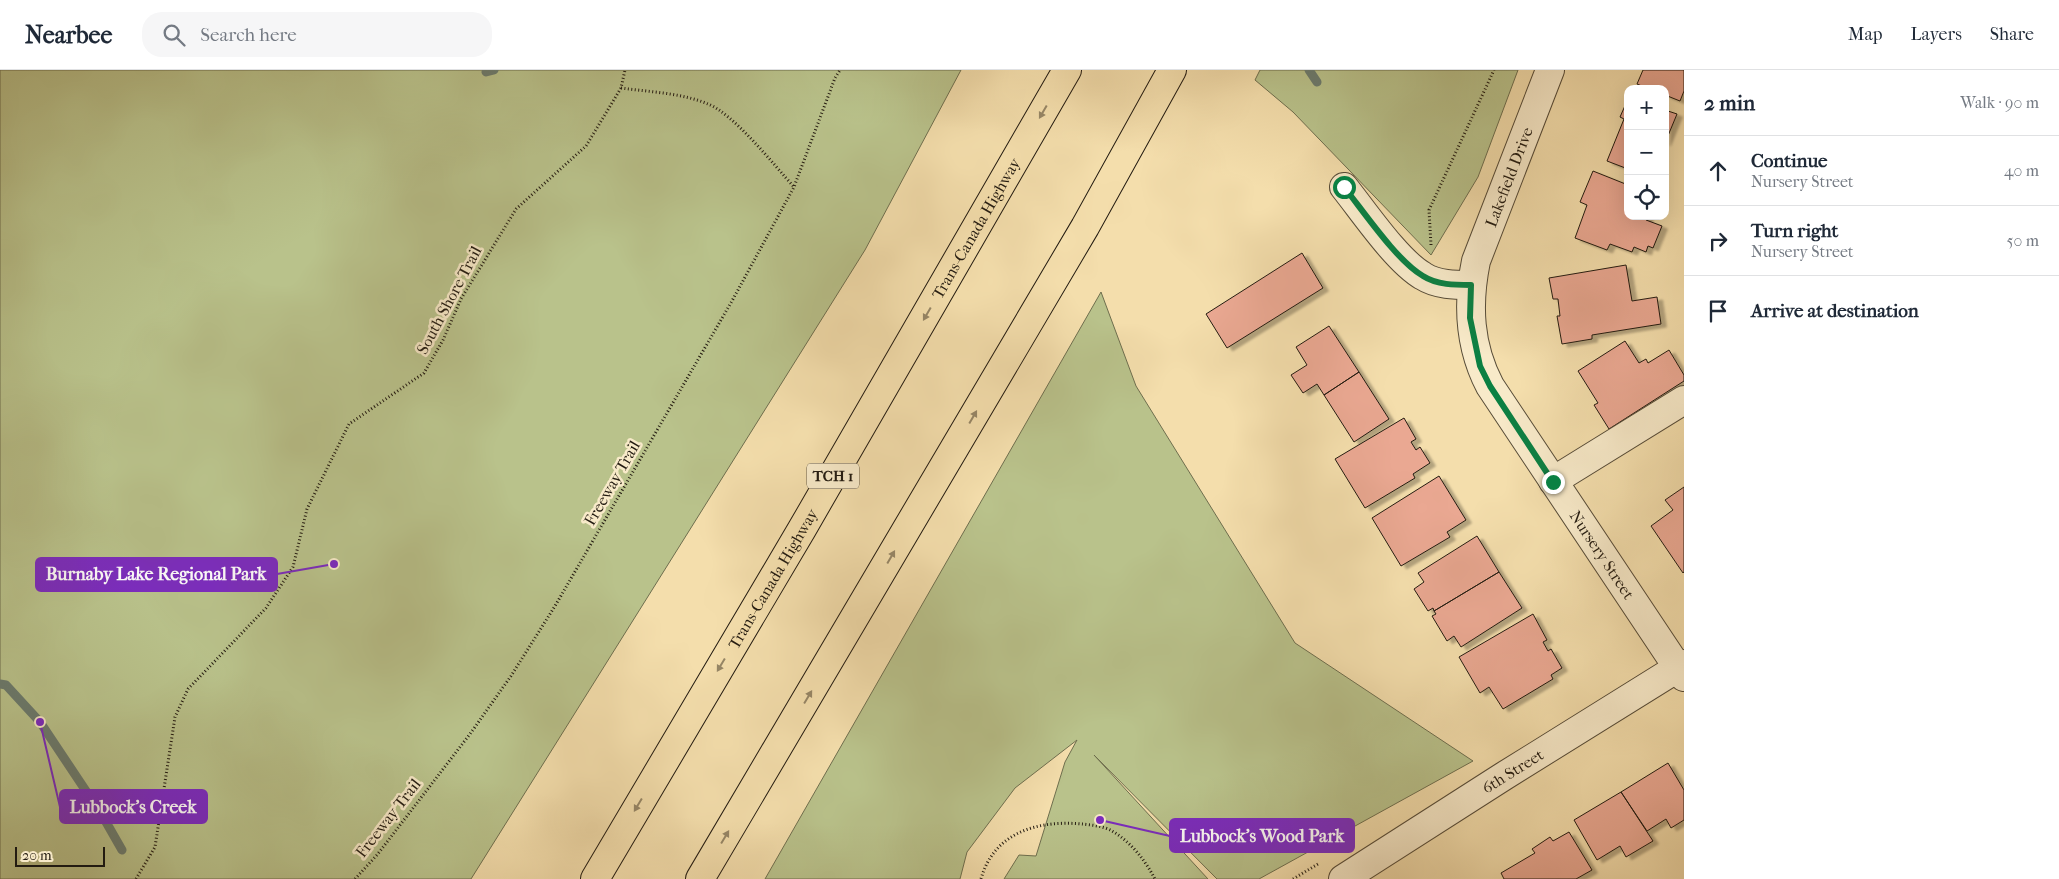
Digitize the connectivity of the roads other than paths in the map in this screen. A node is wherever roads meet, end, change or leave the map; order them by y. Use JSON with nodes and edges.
{"nodes":[{"id":1,"x":1068,"y":70,"type":"edge"},
{"id":2,"x":1172,"y":70,"type":"edge"},
{"id":3,"x":1550,"y":70,"type":"edge"},
{"id":4,"x":1344,"y":187,"type":"dead end"},
{"id":5,"x":1471,"y":285,"type":"junction"},
{"id":6,"x":1684,"y":400,"type":"edge"},
{"id":7,"x":1553,"y":482,"type":"junction"},
{"id":8,"x":1682,"y":670,"type":"edge"},
{"id":9,"x":595,"y":879,"type":"edge"},
{"id":10,"x":700,"y":879,"type":"edge"},
{"id":11,"x":1343,"y":879,"type":"edge"}],
"edges":[{"from":1,"to":9,"type":"highway","name":"Trans-Canada Highway","number":"TCH 1","one_way":true},
{"from":10,"to":2,"type":"highway","one_way":true},
{"from":3,"to":5,"type":"street","name":"Lakefield Drive"},
{"from":4,"to":5,"type":"street"},
{"from":5,"to":7,"type":"street","name":"Nursery Street"},
{"from":6,"to":7,"type":"street"},
{"from":7,"to":8,"type":"street","name":"Nursery Street"},
{"from":8,"to":11,"type":"street","name":"6th Street"}]}
